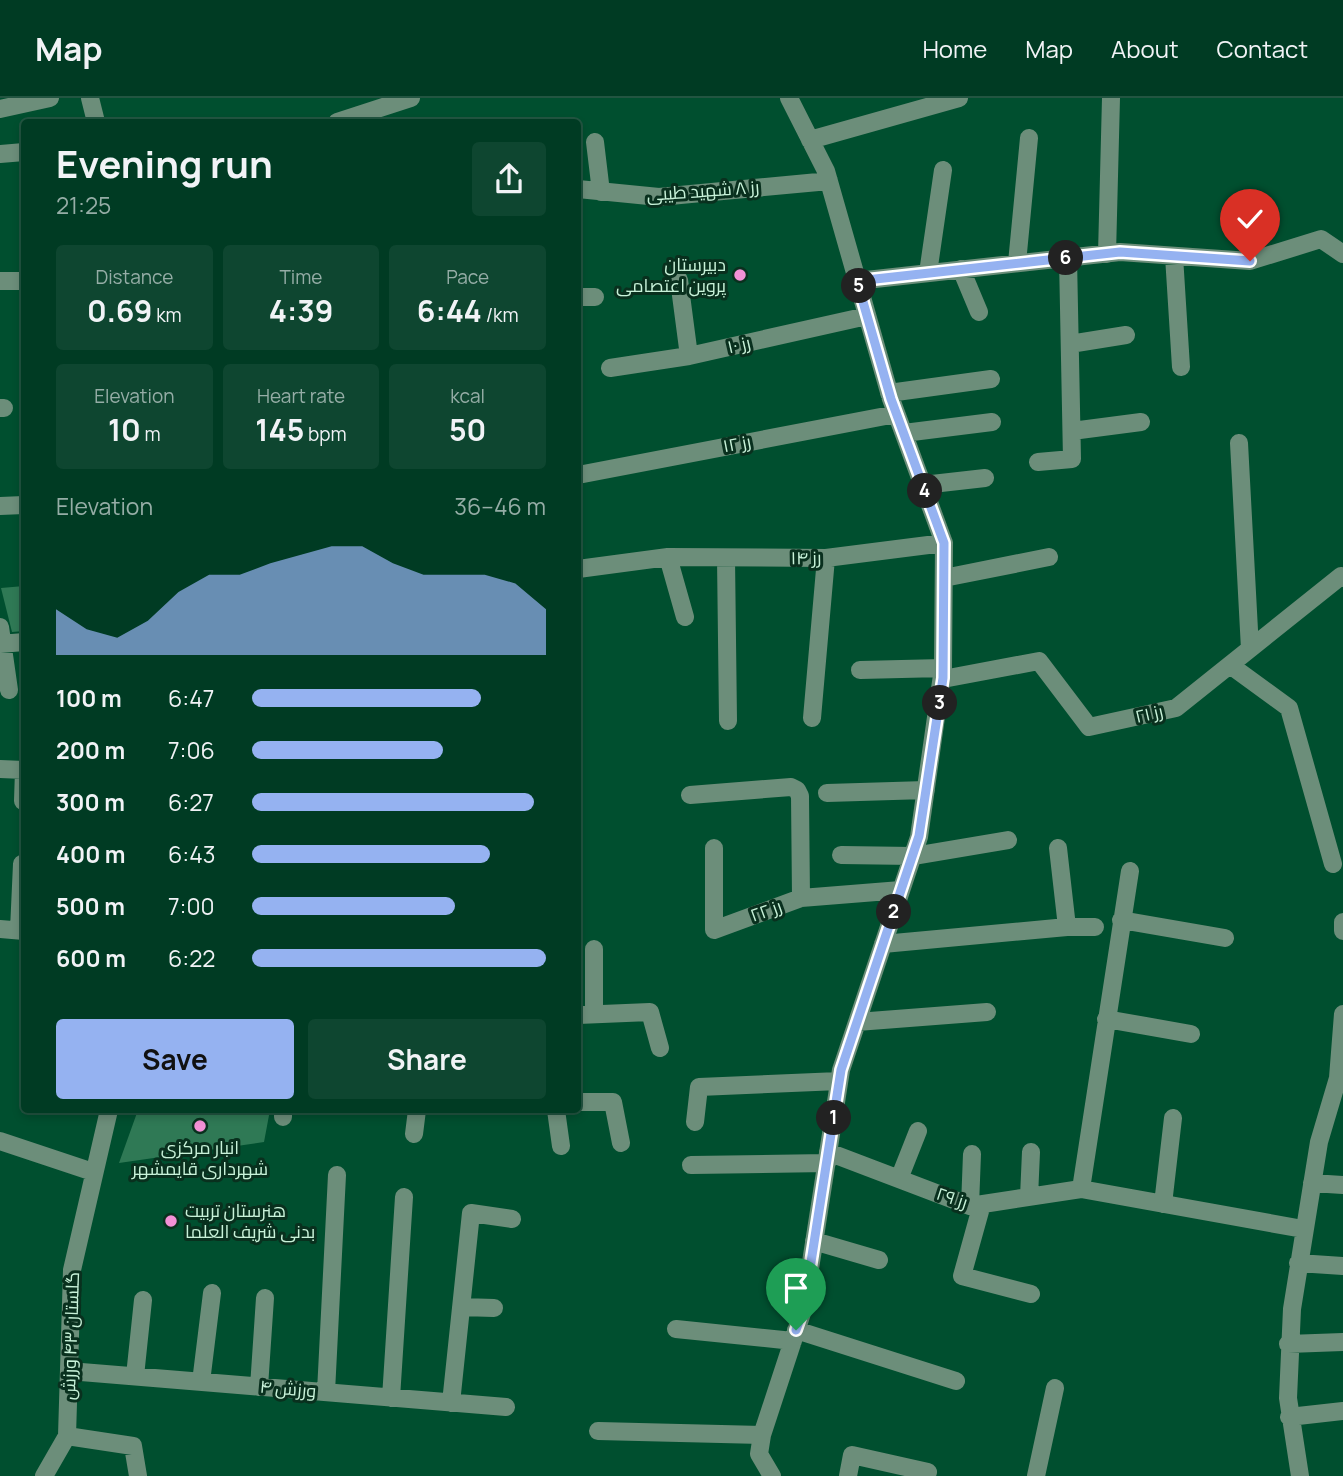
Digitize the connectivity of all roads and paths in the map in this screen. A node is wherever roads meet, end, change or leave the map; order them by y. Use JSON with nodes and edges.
{"nodes":[{"id":1,"x":50,"y":98,"type":"edge"},
{"id":2,"x":90,"y":98,"type":"edge"},
{"id":3,"x":411,"y":98,"type":"edge"},
{"id":4,"x":789,"y":98,"type":"edge"},
{"id":5,"x":959,"y":98,"type":"edge"},
{"id":6,"x":1111,"y":98,"type":"edge"},
{"id":7,"x":0,"y":109,"type":"edge"},
{"id":8,"x":95,"y":119,"type":"edge"},
{"id":9,"x":346,"y":119,"type":"edge"},
{"id":10,"x":1029,"y":138,"type":"dead end"},
{"id":11,"x":810,"y":140,"type":"junction"},
{"id":12,"x":595,"y":142,"type":"dead end"},
{"id":13,"x":21,"y":152,"type":"edge"},
{"id":14,"x":0,"y":154,"type":"edge"},
{"id":15,"x":943,"y":170,"type":"dead end"},
{"id":16,"x":829,"y":181,"type":"junction"},
{"id":17,"x":581,"y":190,"type":"edge"},
{"id":18,"x":601,"y":192,"type":"junction"},
{"id":19,"x":1107,"y":254,"type":"junction"},
{"id":20,"x":1343,"y":254,"type":"edge"},
{"id":21,"x":1174,"y":256,"type":"junction"},
{"id":22,"x":1068,"y":258,"type":"junction"},
{"id":23,"x":1017,"y":263,"type":"junction"},
{"id":24,"x":961,"y":269,"type":"junction"},
{"id":25,"x":928,"y":273,"type":"junction"},
{"id":26,"x":679,"y":280,"type":"dead end"},
{"id":27,"x":0,"y":281,"type":"edge"},
{"id":28,"x":21,"y":281,"type":"edge"},
{"id":29,"x":857,"y":281,"type":"junction"},
{"id":30,"x":978,"y":313,"type":"dead end"},
{"id":31,"x":867,"y":316,"type":"junction"},
{"id":32,"x":1126,"y":335,"type":"dead end"},
{"id":33,"x":1070,"y":344,"type":"junction"},
{"id":34,"x":689,"y":356,"type":"junction"},
{"id":35,"x":1181,"y":367,"type":"dead end"},
{"id":36,"x":610,"y":368,"type":"dead end"},
{"id":37,"x":990,"y":379,"type":"dead end"},
{"id":38,"x":889,"y":393,"type":"junction"},
{"id":39,"x":897,"y":414,"type":"junction"},
{"id":40,"x":992,"y":422,"type":"dead end"},
{"id":41,"x":1141,"y":422,"type":"dead end"},
{"id":42,"x":1072,"y":430,"type":"junction"},
{"id":43,"x":904,"y":433,"type":"junction"},
{"id":44,"x":1239,"y":443,"type":"dead end"},
{"id":45,"x":1038,"y":462,"type":"dead end"},
{"id":46,"x":581,"y":474,"type":"edge"},
{"id":47,"x":985,"y":478,"type":"dead end"},
{"id":48,"x":923,"y":485,"type":"junction"},
{"id":49,"x":21,"y":505,"type":"edge"},
{"id":50,"x":0,"y":506,"type":"edge"},
{"id":51,"x":944,"y":543,"type":"junction"},
{"id":52,"x":668,"y":557,"type":"junction"},
{"id":53,"x":1049,"y":557,"type":"dead end"},
{"id":54,"x":726,"y":558,"type":"junction"},
{"id":55,"x":826,"y":558,"type":"junction"},
{"id":56,"x":581,"y":569,"type":"edge"},
{"id":57,"x":944,"y":578,"type":"junction"},
{"id":58,"x":1343,"y":578,"type":"edge"},
{"id":59,"x":685,"y":617,"type":"dead end"},
{"id":60,"x":1,"y":638,"type":"edge"},
{"id":61,"x":21,"y":641,"type":"edge"},
{"id":62,"x":1250,"y":649,"type":"junction"},
{"id":63,"x":1230,"y":665,"type":"junction"},
{"id":64,"x":860,"y":670,"type":"dead end"},
{"id":65,"x":943,"y":673,"type":"junction"},
{"id":66,"x":9,"y":690,"type":"dead end"},
{"id":67,"x":812,"y":718,"type":"dead end"},
{"id":68,"x":728,"y":721,"type":"dead end"},
{"id":69,"x":0,"y":769,"type":"edge"},
{"id":70,"x":21,"y":770,"type":"edge"},
{"id":71,"x":926,"y":790,"type":"junction"},
{"id":72,"x":827,"y":793,"type":"dead end"},
{"id":73,"x":690,"y":795,"type":"dead end"},
{"id":74,"x":1008,"y":840,"type":"dead end"},
{"id":75,"x":714,"y":848,"type":"dead end"},
{"id":76,"x":1058,"y":848,"type":"dead end"},
{"id":77,"x":841,"y":855,"type":"dead end"},
{"id":78,"x":913,"y":856,"type":"junction"},
{"id":79,"x":1333,"y":864,"type":"dead end"},
{"id":80,"x":1129,"y":872,"type":"dead end"},
{"id":81,"x":901,"y":890,"type":"junction"},
{"id":82,"x":801,"y":898,"type":"junction"},
{"id":83,"x":1121,"y":920,"type":"junction"},
{"id":84,"x":1343,"y":922,"type":"edge"},
{"id":85,"x":1067,"y":927,"type":"junction"},
{"id":86,"x":1095,"y":927,"type":"dead end"},
{"id":87,"x":0,"y":929,"type":"edge"},
{"id":88,"x":21,"y":931,"type":"edge"},
{"id":89,"x":1343,"y":931,"type":"edge"},
{"id":90,"x":1225,"y":938,"type":"dead end"},
{"id":91,"x":883,"y":944,"type":"junction"},
{"id":92,"x":594,"y":949,"type":"dead end"},
{"id":93,"x":987,"y":1012,"type":"dead end"},
{"id":94,"x":1343,"y":1014,"type":"edge"},
{"id":95,"x":586,"y":1015,"type":"edge"},
{"id":96,"x":1106,"y":1019,"type":"junction"},
{"id":97,"x":857,"y":1022,"type":"junction"},
{"id":98,"x":1191,"y":1034,"type":"dead end"},
{"id":99,"x":660,"y":1048,"type":"dead end"},
{"id":100,"x":839,"y":1081,"type":"junction"},
{"id":101,"x":581,"y":1102,"type":"edge"},
{"id":102,"x":108,"y":1113,"type":"edge"},
{"id":103,"x":417,"y":1113,"type":"edge"},
{"id":104,"x":556,"y":1113,"type":"edge"},
{"id":105,"x":1173,"y":1118,"type":"dead end"},
{"id":106,"x":695,"y":1122,"type":"dead end"},
{"id":107,"x":918,"y":1131,"type":"dead end"},
{"id":108,"x":414,"y":1134,"type":"dead end"},
{"id":109,"x":0,"y":1141,"type":"edge"},
{"id":110,"x":621,"y":1143,"type":"dead end"},
{"id":111,"x":561,"y":1146,"type":"dead end"},
{"id":112,"x":1031,"y":1152,"type":"dead end"},
{"id":113,"x":972,"y":1154,"type":"dead end"},
{"id":114,"x":827,"y":1157,"type":"junction"},
{"id":115,"x":691,"y":1165,"type":"dead end"},
{"id":116,"x":93,"y":1172,"type":"junction"},
{"id":117,"x":337,"y":1175,"type":"dead end"},
{"id":118,"x":899,"y":1178,"type":"junction"},
{"id":119,"x":1312,"y":1183,"type":"junction"},
{"id":120,"x":1343,"y":1185,"type":"edge"},
{"id":121,"x":1081,"y":1189,"type":"junction"},
{"id":122,"x":404,"y":1197,"type":"dead end"},
{"id":123,"x":1029,"y":1197,"type":"junction"},
{"id":124,"x":1163,"y":1204,"type":"junction"},
{"id":125,"x":976,"y":1205,"type":"junction"},
{"id":126,"x":512,"y":1219,"type":"dead end"},
{"id":127,"x":1303,"y":1229,"type":"junction"},
{"id":128,"x":814,"y":1241,"type":"junction"},
{"id":129,"x":879,"y":1260,"type":"dead end"},
{"id":130,"x":1298,"y":1263,"type":"junction"},
{"id":131,"x":1343,"y":1266,"type":"edge"},
{"id":132,"x":212,"y":1293,"type":"dead end"},
{"id":133,"x":1031,"y":1294,"type":"dead end"},
{"id":134,"x":265,"y":1298,"type":"dead end"},
{"id":135,"x":143,"y":1300,"type":"dead end"},
{"id":136,"x":461,"y":1307,"type":"junction"},
{"id":137,"x":494,"y":1308,"type":"dead end"},
{"id":138,"x":676,"y":1329,"type":"dead end"},
{"id":139,"x":794,"y":1336,"type":"junction"},
{"id":140,"x":1343,"y":1342,"type":"edge"},
{"id":141,"x":1289,"y":1343,"type":"junction"},
{"id":142,"x":69,"y":1371,"type":"junction"},
{"id":143,"x":135,"y":1376,"type":"junction"},
{"id":144,"x":956,"y":1381,"type":"dead end"},
{"id":145,"x":201,"y":1382,"type":"junction"},
{"id":146,"x":258,"y":1387,"type":"junction"},
{"id":147,"x":1055,"y":1388,"type":"dead end"},
{"id":148,"x":327,"y":1392,"type":"junction"},
{"id":149,"x":391,"y":1398,"type":"junction"},
{"id":150,"x":451,"y":1403,"type":"junction"},
{"id":151,"x":506,"y":1407,"type":"dead end"},
{"id":152,"x":1343,"y":1411,"type":"edge"},
{"id":153,"x":1290,"y":1417,"type":"junction"},
{"id":154,"x":598,"y":1431,"type":"dead end"},
{"id":155,"x":762,"y":1435,"type":"junction"},
{"id":156,"x":67,"y":1436,"type":"junction"},
{"id":157,"x":928,"y":1472,"type":"dead end"},
{"id":158,"x":44,"y":1476,"type":"edge"},
{"id":159,"x":138,"y":1476,"type":"edge"},
{"id":160,"x":772,"y":1476,"type":"edge"},
{"id":161,"x":848,"y":1476,"type":"edge"},
{"id":162,"x":1036,"y":1476,"type":"edge"},
{"id":163,"x":1300,"y":1476,"type":"edge"}],
"edges":[{"from":1,"to":7,"type":"street"},
{"from":2,"to":8,"type":"street"},
{"from":3,"to":9,"type":"street"},
{"from":4,"to":11,"type":"street"},
{"from":5,"to":11,"type":"street"},
{"from":6,"to":19,"type":"street"},
{"from":10,"to":23,"type":"street"},
{"from":11,"to":16,"type":"street"},
{"from":12,"to":18,"type":"street"},
{"from":13,"to":14,"type":"street"},
{"from":15,"to":25,"type":"street"},
{"from":16,"to":18,"type":"street","name":"رز ۸ شهید طیبی"},
{"from":16,"to":29,"type":"street"},
{"from":17,"to":18,"type":"street","name":"رز ۸ شهید طیبی"},
{"from":19,"to":21,"type":"street"},
{"from":19,"to":22,"type":"street"},
{"from":20,"to":21,"type":"street"},
{"from":21,"to":35,"type":"street"},
{"from":22,"to":23,"type":"street"},
{"from":22,"to":33,"type":"street"},
{"from":23,"to":24,"type":"street"},
{"from":24,"to":25,"type":"street"},
{"from":24,"to":30,"type":"street"},
{"from":25,"to":29,"type":"street"},
{"from":26,"to":34,"type":"street"},
{"from":27,"to":28,"type":"street"},
{"from":29,"to":31,"type":"street"},
{"from":31,"to":34,"type":"street","name":"رز ۱۰"},
{"from":31,"to":38,"type":"street"},
{"from":32,"to":33,"type":"street"},
{"from":33,"to":42,"type":"street"},
{"from":34,"to":36,"type":"street","name":"رز ۱۰"},
{"from":37,"to":38,"type":"street"},
{"from":38,"to":39,"type":"street"},
{"from":39,"to":43,"type":"street"},
{"from":39,"to":46,"type":"street","name":"رز ۱۲"},
{"from":40,"to":43,"type":"street"},
{"from":41,"to":42,"type":"street"},
{"from":42,"to":45,"type":"street"},
{"from":43,"to":48,"type":"street"},
{"from":44,"to":62,"type":"street"},
{"from":47,"to":48,"type":"street"},
{"from":48,"to":51,"type":"street"},
{"from":49,"to":50,"type":"street"},
{"from":51,"to":55,"type":"street","name":"رز ۱۴"},
{"from":51,"to":57,"type":"street"},
{"from":52,"to":54,"type":"street","name":"رز ۱۴"},
{"from":52,"to":56,"type":"street","name":"رز ۱۴"},
{"from":52,"to":59,"type":"street"},
{"from":53,"to":57,"type":"street"},
{"from":54,"to":55,"type":"street","name":"رز ۱۴"},
{"from":54,"to":68,"type":"street"},
{"from":55,"to":67,"type":"street"},
{"from":57,"to":65,"type":"street"},
{"from":58,"to":62,"type":"street","name":"رز ۲۱"},
{"from":60,"to":61,"type":"street"},
{"from":60,"to":66,"type":"street"},
{"from":62,"to":63,"type":"street","name":"رز ۲۱"},
{"from":63,"to":65,"type":"street","name":"رز ۲۱"},
{"from":63,"to":79,"type":"street"},
{"from":64,"to":65,"type":"street"},
{"from":65,"to":71,"type":"street"},
{"from":69,"to":70,"type":"street"},
{"from":71,"to":72,"type":"street"},
{"from":71,"to":78,"type":"street"},
{"from":73,"to":82,"type":"street"},
{"from":74,"to":78,"type":"street"},
{"from":75,"to":82,"type":"street","name":"رز ۲۲"},
{"from":76,"to":85,"type":"street"},
{"from":77,"to":78,"type":"street"},
{"from":78,"to":81,"type":"street"},
{"from":80,"to":83,"type":"street"},
{"from":81,"to":82,"type":"street","name":"رز ۲۲"},
{"from":81,"to":91,"type":"street"},
{"from":83,"to":90,"type":"street"},
{"from":83,"to":96,"type":"street"},
{"from":84,"to":89,"type":"street"},
{"from":85,"to":86,"type":"street"},
{"from":85,"to":91,"type":"street"},
{"from":87,"to":88,"type":"street"},
{"from":91,"to":97,"type":"street"},
{"from":92,"to":95,"type":"street"},
{"from":93,"to":97,"type":"street"},
{"from":94,"to":119,"type":"street"},
{"from":95,"to":99,"type":"street"},
{"from":96,"to":98,"type":"street"},
{"from":96,"to":121,"type":"street"},
{"from":97,"to":100,"type":"street"},
{"from":100,"to":106,"type":"street"},
{"from":100,"to":114,"type":"street"},
{"from":101,"to":110,"type":"street"},
{"from":102,"to":116,"type":"street","name":"گلستان ۴۳ ورزش"},
{"from":103,"to":108,"type":"street"},
{"from":104,"to":111,"type":"street"},
{"from":105,"to":124,"type":"street"},
{"from":107,"to":118,"type":"street"},
{"from":109,"to":116,"type":"street"},
{"from":112,"to":123,"type":"street"},
{"from":113,"to":125,"type":"street"},
{"from":114,"to":115,"type":"street"},
{"from":114,"to":118,"type":"street","name":"رز ۲۹"},
{"from":114,"to":128,"type":"street"},
{"from":116,"to":142,"type":"street","name":"گلستان ۴۳ ورزش"},
{"from":117,"to":148,"type":"street"},
{"from":118,"to":125,"type":"street","name":"رز ۲۹"},
{"from":119,"to":120,"type":"street"},
{"from":119,"to":127,"type":"street"},
{"from":121,"to":123,"type":"street","name":"رز ۲۹"},
{"from":121,"to":124,"type":"street","name":"رز ۲۹"},
{"from":122,"to":149,"type":"street"},
{"from":123,"to":125,"type":"street","name":"رز ۲۹"},
{"from":124,"to":127,"type":"street","name":"رز ۲۹"},
{"from":125,"to":133,"type":"street"},
{"from":126,"to":136,"type":"street"},
{"from":127,"to":130,"type":"street"},
{"from":128,"to":129,"type":"street"},
{"from":128,"to":139,"type":"street"},
{"from":130,"to":131,"type":"street"},
{"from":130,"to":141,"type":"street"},
{"from":132,"to":145,"type":"street"},
{"from":134,"to":146,"type":"street"},
{"from":135,"to":143,"type":"street"},
{"from":136,"to":137,"type":"street"},
{"from":136,"to":150,"type":"street"},
{"from":138,"to":139,"type":"street"},
{"from":139,"to":144,"type":"street"},
{"from":139,"to":155,"type":"street"},
{"from":140,"to":141,"type":"street"},
{"from":141,"to":153,"type":"street"},
{"from":142,"to":143,"type":"street","name":"ورزش ۴"},
{"from":142,"to":156,"type":"street","name":"گلستان ۴۳ ورزش"},
{"from":143,"to":145,"type":"street","name":"ورزش ۴"},
{"from":145,"to":146,"type":"street","name":"ورزش ۴"},
{"from":146,"to":148,"type":"street","name":"ورزش ۴"},
{"from":147,"to":162,"type":"street"},
{"from":148,"to":149,"type":"street","name":"ورزش ۴"},
{"from":149,"to":150,"type":"street","name":"ورزش ۴"},
{"from":150,"to":151,"type":"street","name":"ورزش ۴"},
{"from":152,"to":153,"type":"street"},
{"from":153,"to":163,"type":"street"},
{"from":154,"to":155,"type":"street"},
{"from":155,"to":160,"type":"street"},
{"from":156,"to":158,"type":"street","name":"گلستان ۴۳ ورزش"},
{"from":156,"to":159,"type":"street"},
{"from":157,"to":161,"type":"street"}]}
